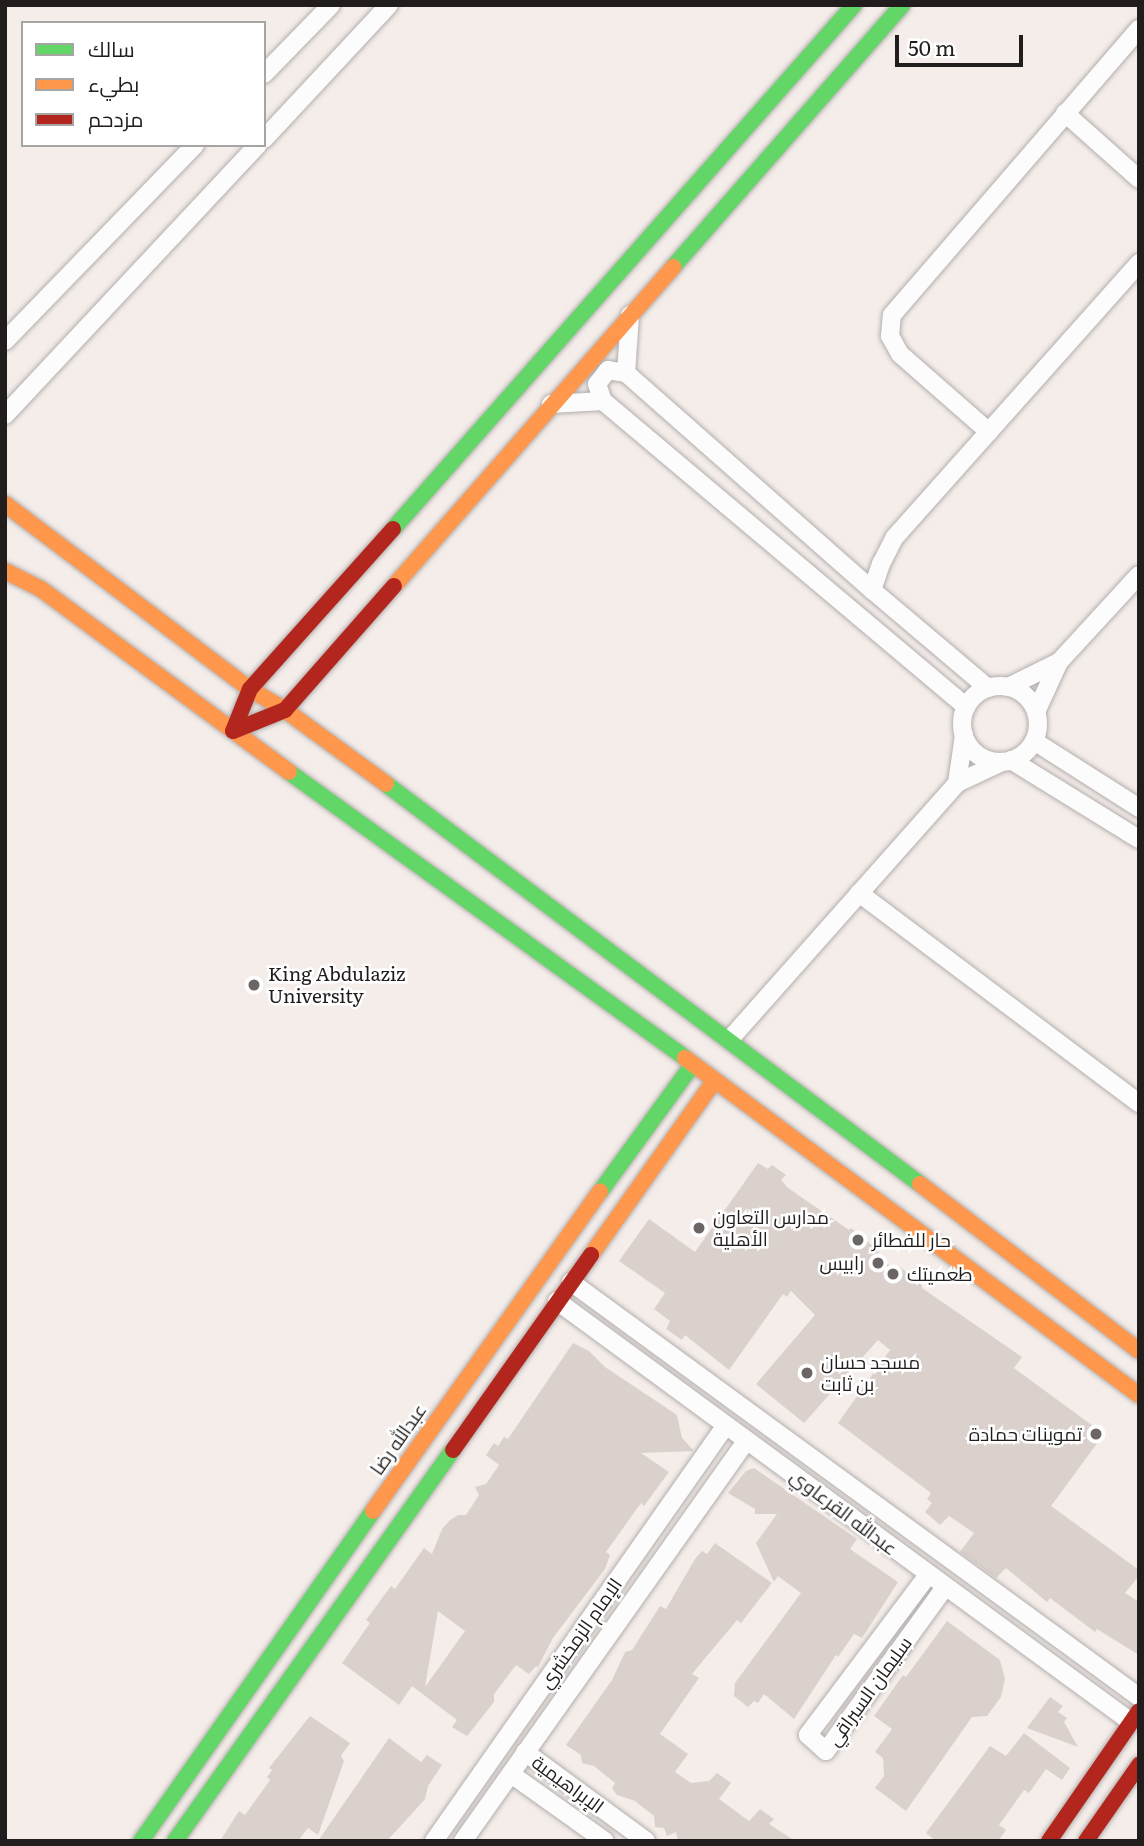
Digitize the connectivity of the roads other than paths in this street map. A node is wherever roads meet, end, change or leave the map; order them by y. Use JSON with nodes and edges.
{"nodes":[{"id":1,"x":331,"y":5,"type":"edge"},
{"id":2,"x":389,"y":5,"type":"edge"},
{"id":3,"x":854,"y":5,"type":"edge"},
{"id":4,"x":901,"y":5,"type":"edge"},
{"id":5,"x":1139,"y":29,"type":"edge"},
{"id":6,"x":266,"y":72,"type":"edge"},
{"id":7,"x":1065,"y":113,"type":"junction"},
{"id":8,"x":266,"y":137,"type":"edge"},
{"id":9,"x":193,"y":147,"type":"edge"},
{"id":10,"x":256,"y":147,"type":"edge"},
{"id":11,"x":1139,"y":178,"type":"edge"},
{"id":12,"x":1139,"y":263,"type":"edge"},
{"id":13,"x":629,"y":315,"type":"junction"},
{"id":14,"x":5,"y":341,"type":"edge"},
{"id":15,"x":626,"y":373,"type":"junction"},
{"id":16,"x":603,"y":401,"type":"junction"},
{"id":17,"x":551,"y":404,"type":"junction"},
{"id":18,"x":5,"y":415,"type":"edge"},
{"id":19,"x":989,"y":432,"type":"junction"},
{"id":20,"x":5,"y":504,"type":"edge"},
{"id":21,"x":5,"y":572,"type":"edge"},
{"id":22,"x":1139,"y":575,"type":"edge"},
{"id":23,"x":872,"y":590,"type":"junction"},
{"id":24,"x":1059,"y":662,"type":"junction"},
{"id":25,"x":1008,"y":687,"type":"junction"},
{"id":26,"x":988,"y":688,"type":"junction"},
{"id":27,"x":250,"y":689,"type":"junction"},
{"id":28,"x":966,"y":707,"type":"junction"},
{"id":29,"x":285,"y":710,"type":"junction"},
{"id":30,"x":1036,"y":712,"type":"junction"},
{"id":31,"x":233,"y":731,"type":"junction"},
{"id":32,"x":964,"y":736,"type":"junction"},
{"id":33,"x":1034,"y":741,"type":"junction"},
{"id":34,"x":1006,"y":761,"type":"junction"},
{"id":35,"x":957,"y":783,"type":"junction"},
{"id":36,"x":1139,"y":808,"type":"edge"},
{"id":37,"x":1139,"y":839,"type":"edge"},
{"id":38,"x":859,"y":893,"type":"junction"},
{"id":39,"x":730,"y":1039,"type":"junction"},
{"id":40,"x":693,"y":1064,"type":"junction"},
{"id":41,"x":715,"y":1080,"type":"junction"},
{"id":42,"x":1139,"y":1103,"type":"edge"},
{"id":43,"x":571,"y":1282,"type":"junction"},
{"id":44,"x":557,"y":1301,"type":"junction"},
{"id":45,"x":515,"y":1309,"type":"junction"},
{"id":46,"x":540,"y":1324,"type":"junction"},
{"id":47,"x":1139,"y":1351,"type":"edge"},
{"id":48,"x":1139,"y":1395,"type":"edge"},
{"id":49,"x":726,"y":1425,"type":"junction"},
{"id":50,"x":747,"y":1440,"type":"junction"},
{"id":51,"x":928,"y":1575,"type":"junction"},
{"id":52,"x":945,"y":1587,"type":"junction"},
{"id":53,"x":1139,"y":1697,"type":"edge"},
{"id":54,"x":1135,"y":1717,"type":"edge"},
{"id":55,"x":525,"y":1752,"type":"junction"},
{"id":56,"x":1139,"y":1765,"type":"edge"},
{"id":57,"x":511,"y":1774,"type":"junction"},
{"id":58,"x":141,"y":1841,"type":"edge"},
{"id":59,"x":175,"y":1841,"type":"edge"},
{"id":60,"x":434,"y":1841,"type":"edge"},
{"id":61,"x":463,"y":1841,"type":"edge"},
{"id":62,"x":605,"y":1841,"type":"edge"},
{"id":63,"x":646,"y":1841,"type":"edge"},
{"id":64,"x":1049,"y":1841,"type":"edge"},
{"id":65,"x":1086,"y":1841,"type":"edge"}],
"edges":[{"from":1,"to":6,"type":"street"},
{"from":2,"to":8,"type":"street"},
{"from":3,"to":27,"type":"street"},
{"from":4,"to":13,"type":"street"},
{"from":5,"to":7,"type":"street"},
{"from":7,"to":11,"type":"street"},
{"from":7,"to":19,"type":"street"},
{"from":9,"to":14,"type":"street"},
{"from":10,"to":18,"type":"street"},
{"from":12,"to":19,"type":"street"},
{"from":13,"to":15,"type":"street"},
{"from":13,"to":17,"type":"street"},
{"from":15,"to":16,"type":"street"},
{"from":15,"to":23,"type":"street"},
{"from":16,"to":17,"type":"street"},
{"from":16,"to":28,"type":"street"},
{"from":17,"to":29,"type":"street"},
{"from":19,"to":23,"type":"street"},
{"from":20,"to":27,"type":"street"},
{"from":21,"to":31,"type":"street"},
{"from":22,"to":24,"type":"street"},
{"from":23,"to":26,"type":"street"},
{"from":24,"to":25,"type":"street"},
{"from":24,"to":30,"type":"street"},
{"from":25,"to":26,"type":"street"},
{"from":25,"to":30,"type":"street"},
{"from":26,"to":28,"type":"street"},
{"from":27,"to":29,"type":"street"},
{"from":27,"to":31,"type":"street"},
{"from":28,"to":32,"type":"street"},
{"from":29,"to":31,"type":"street"},
{"from":29,"to":39,"type":"street"},
{"from":30,"to":33,"type":"street"},
{"from":31,"to":40,"type":"street"},
{"from":32,"to":34,"type":"street"},
{"from":32,"to":35,"type":"street"},
{"from":33,"to":34,"type":"street"},
{"from":33,"to":36,"type":"street"},
{"from":34,"to":35,"type":"street"},
{"from":34,"to":37,"type":"street"},
{"from":35,"to":38,"type":"street"},
{"from":38,"to":39,"type":"street"},
{"from":38,"to":42,"type":"street"},
{"from":39,"to":47,"type":"street"},
{"from":40,"to":41,"type":"street"},
{"from":40,"to":45,"type":"street","name":"عبدالله رضا"},
{"from":41,"to":43,"type":"street"},
{"from":41,"to":48,"type":"street"},
{"from":43,"to":44,"type":"street"},
{"from":43,"to":53,"type":"street","name":"عبدالله القرعاوي"},
{"from":44,"to":46,"type":"street"},
{"from":44,"to":49,"type":"street","name":"عبدالله القرعاوي"},
{"from":45,"to":46,"type":"street"},
{"from":45,"to":58,"type":"street","name":"عبدالله رضا"},
{"from":46,"to":59,"type":"street"},
{"from":49,"to":50,"type":"street","name":"عبدالله القرعاوي"},
{"from":49,"to":60,"type":"street","name":"الإمام الزمخشري"},
{"from":50,"to":51,"type":"street","name":"عبدالله القرعاوي"},
{"from":50,"to":55,"type":"street","name":"الإمام الزمخشري"},
{"from":51,"to":52,"type":"street","name":"عبدالله القرعاوي"},
{"from":51,"to":52,"type":"street","name":"سليمان السيراقي"},
{"from":52,"to":54,"type":"street","name":"عبدالله القرعاوي"},
{"from":54,"to":64,"type":"street"},
{"from":55,"to":57,"type":"street","name":"الإمام الزمخشري"},
{"from":55,"to":63,"type":"street","name":"الإبراهيمية"},
{"from":56,"to":65,"type":"street"},
{"from":57,"to":61,"type":"street","name":"الإمام الزمخشري"},
{"from":57,"to":62,"type":"street","name":"الإبراهيمية"}]}
